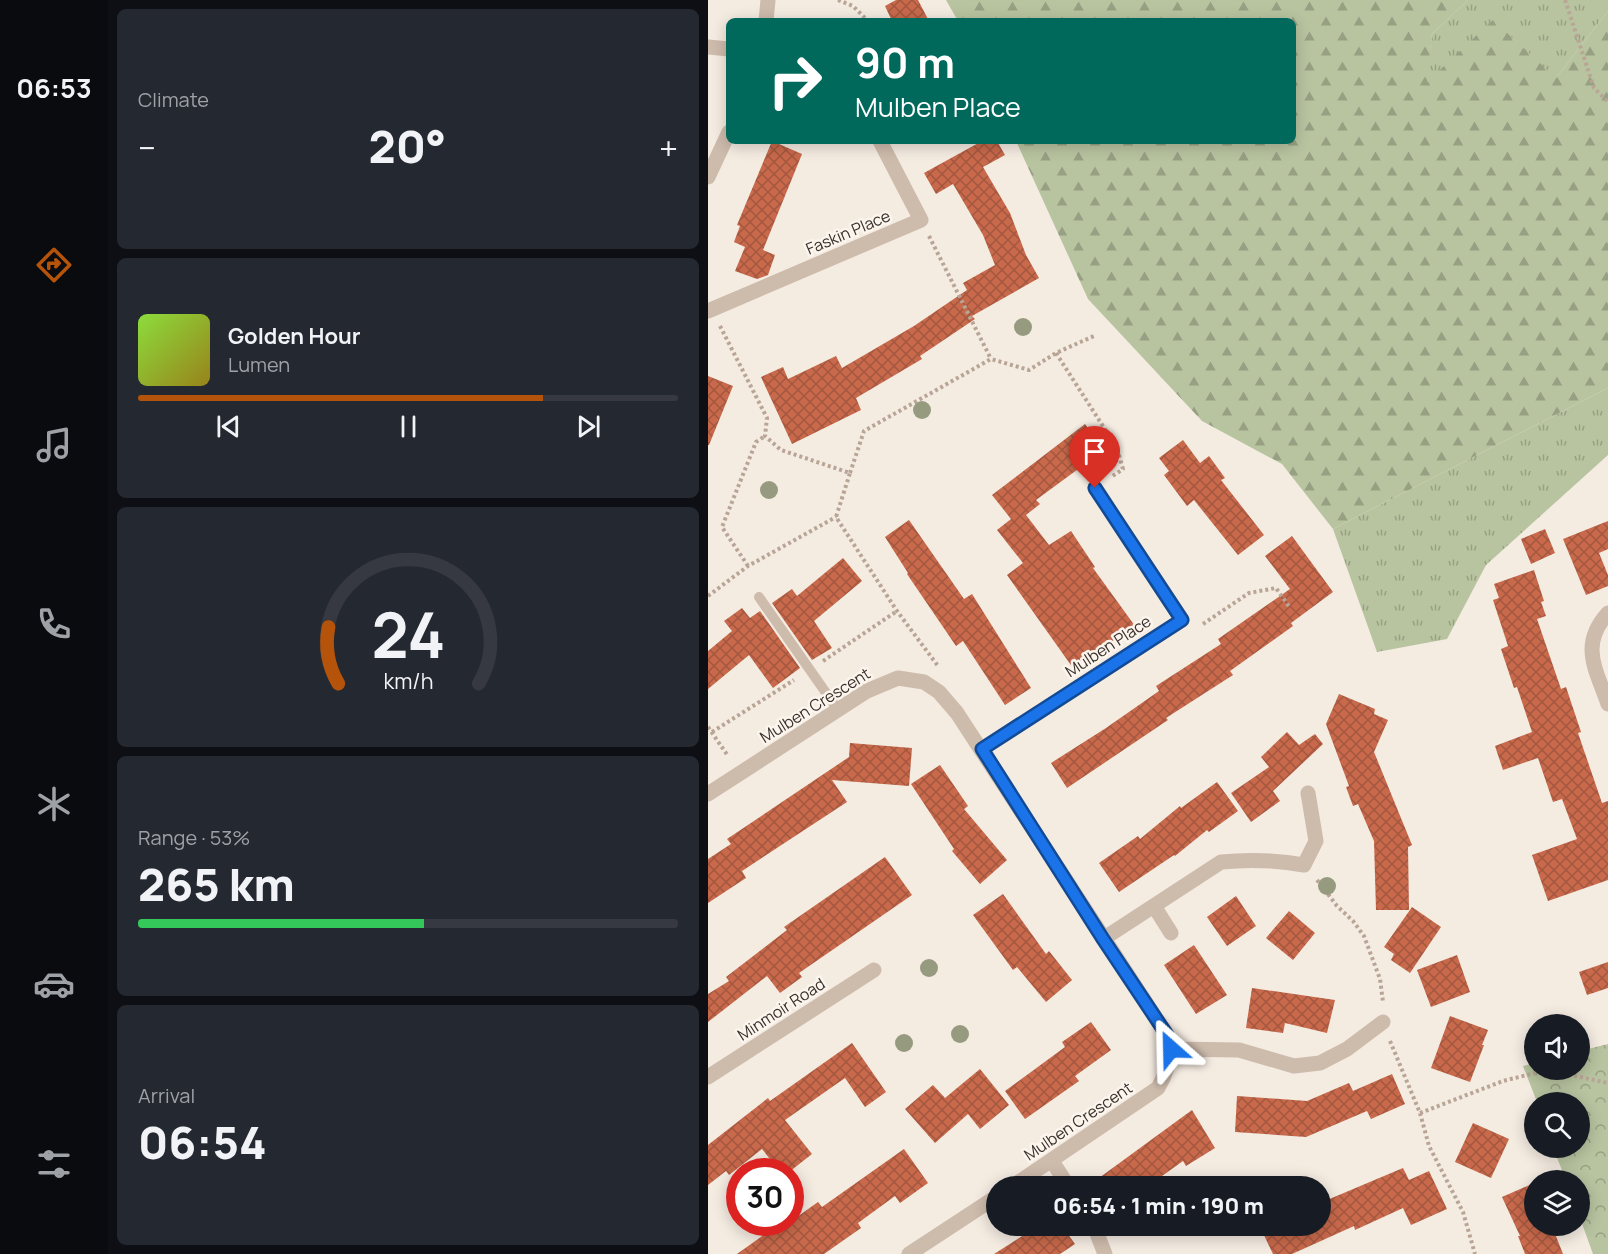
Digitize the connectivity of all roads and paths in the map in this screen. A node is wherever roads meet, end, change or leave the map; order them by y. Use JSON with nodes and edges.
{"nodes":[{"id":1,"x":768,"y":0,"type":"edge"},
{"id":2,"x":838,"y":0,"type":"edge"},
{"id":3,"x":1564,"y":0,"type":"edge"},
{"id":4,"x":766,"y":18,"type":"edge"},
{"id":5,"x":865,"y":18,"type":"edge"},
{"id":6,"x":708,"y":47,"type":"edge"},
{"id":7,"x":726,"y":49,"type":"edge"},
{"id":8,"x":1608,"y":102,"type":"edge"},
{"id":9,"x":726,"y":138,"type":"edge"},
{"id":10,"x":882,"y":144,"type":"edge"},
{"id":11,"x":708,"y":177,"type":"edge"},
{"id":12,"x":921,"y":220,"type":"junction"},
{"id":13,"x":710,"y":311,"type":"edge"},
{"id":14,"x":1094,"y":336,"type":"dead end"},
{"id":15,"x":1056,"y":354,"type":"junction"},
{"id":16,"x":991,"y":359,"type":"junction"},
{"id":17,"x":765,"y":436,"type":"junction"},
{"id":18,"x":850,"y":473,"type":"junction"},
{"id":19,"x":1095,"y":488,"type":"joint"},
{"id":20,"x":836,"y":517,"type":"junction"},
{"id":21,"x":748,"y":567,"type":"junction"},
{"id":22,"x":708,"y":596,"type":"edge"},
{"id":23,"x":759,"y":597,"type":"dead end"},
{"id":24,"x":1290,"y":608,"type":"dead end"},
{"id":25,"x":1608,"y":613,"type":"edge"},
{"id":26,"x":1182,"y":620,"type":"junction"},
{"id":27,"x":939,"y":692,"type":"junction"},
{"id":28,"x":1608,"y":704,"type":"edge"},
{"id":29,"x":838,"y":710,"type":"junction"},
{"id":30,"x":708,"y":727,"type":"edge"},
{"id":31,"x":982,"y":749,"type":"junction"},
{"id":32,"x":740,"y":773,"type":"junction"},
{"id":33,"x":1308,"y":793,"type":"dead end"},
{"id":34,"x":708,"y":794,"type":"edge"},
{"id":35,"x":1304,"y":864,"type":"junction"},
{"id":36,"x":1154,"y":906,"type":"junction"},
{"id":37,"x":1171,"y":933,"type":"dead end"},
{"id":38,"x":1103,"y":939,"type":"junction"},
{"id":39,"x":873,"y":970,"type":"dead end"},
{"id":40,"x":1383,"y":1022,"type":"junction"},
{"id":41,"x":1171,"y":1049,"type":"junction"},
{"id":42,"x":708,"y":1077,"type":"edge"},
{"id":43,"x":1608,"y":1083,"type":"edge"},
{"id":44,"x":1420,"y":1113,"type":"junction"},
{"id":45,"x":1052,"y":1161,"type":"junction"},
{"id":46,"x":1029,"y":1176,"type":"edge"},
{"id":47,"x":1062,"y":1176,"type":"edge"},
{"id":48,"x":986,"y":1204,"type":"edge"},
{"id":49,"x":1098,"y":1236,"type":"edge"},
{"id":50,"x":909,"y":1254,"type":"edge"},
{"id":51,"x":1105,"y":1254,"type":"edge"},
{"id":52,"x":1475,"y":1254,"type":"edge"}],
"edges":[{"from":1,"to":4,"type":"street"},
{"from":2,"to":5,"type":"path"},
{"from":3,"to":8,"type":"path"},
{"from":6,"to":7,"type":"street"},
{"from":9,"to":11,"type":"street"},
{"from":10,"to":12,"type":"street","name":"Faskin Place"},
{"from":12,"to":13,"type":"street","name":"Faskin Place"},
{"from":12,"to":16,"type":"path"},
{"from":13,"to":17,"type":"path"},
{"from":14,"to":15,"type":"path"},
{"from":15,"to":16,"type":"path"},
{"from":15,"to":19,"type":"path"},
{"from":16,"to":18,"type":"path"},
{"from":17,"to":18,"type":"path"},
{"from":17,"to":21,"type":"path"},
{"from":18,"to":20,"type":"path"},
{"from":19,"to":26,"type":"street"},
{"from":20,"to":21,"type":"path"},
{"from":20,"to":27,"type":"path"},
{"from":21,"to":22,"type":"path"},
{"from":23,"to":29,"type":"lane"},
{"from":24,"to":26,"type":"path"},
{"from":25,"to":28,"type":"street"},
{"from":26,"to":31,"type":"street","name":"Mulben Place"},
{"from":27,"to":29,"type":"street","name":"Mulben Crescent"},
{"from":27,"to":31,"type":"street","name":"Mulben Crescent"},
{"from":29,"to":32,"type":"street","name":"Mulben Crescent"},
{"from":30,"to":32,"type":"path"},
{"from":31,"to":38,"type":"street","name":"Mulben Crescent"},
{"from":32,"to":34,"type":"street","name":"Mulben Crescent"},
{"from":33,"to":35,"type":"street"},
{"from":35,"to":36,"type":"street"},
{"from":35,"to":40,"type":"path"},
{"from":36,"to":37,"type":"street"},
{"from":36,"to":38,"type":"street"},
{"from":38,"to":41,"type":"street","name":"Mulben Crescent"},
{"from":39,"to":42,"type":"street","name":"Minmoir Road"},
{"from":40,"to":41,"type":"street"},
{"from":40,"to":44,"type":"path"},
{"from":41,"to":45,"type":"street","name":"Mulben Crescent"},
{"from":43,"to":44,"type":"path"},
{"from":44,"to":52,"type":"path"},
{"from":45,"to":46,"type":"street","name":"Mulben Crescent"},
{"from":45,"to":47,"type":"street"},
{"from":48,"to":50,"type":"street"},
{"from":49,"to":51,"type":"street"}]}
